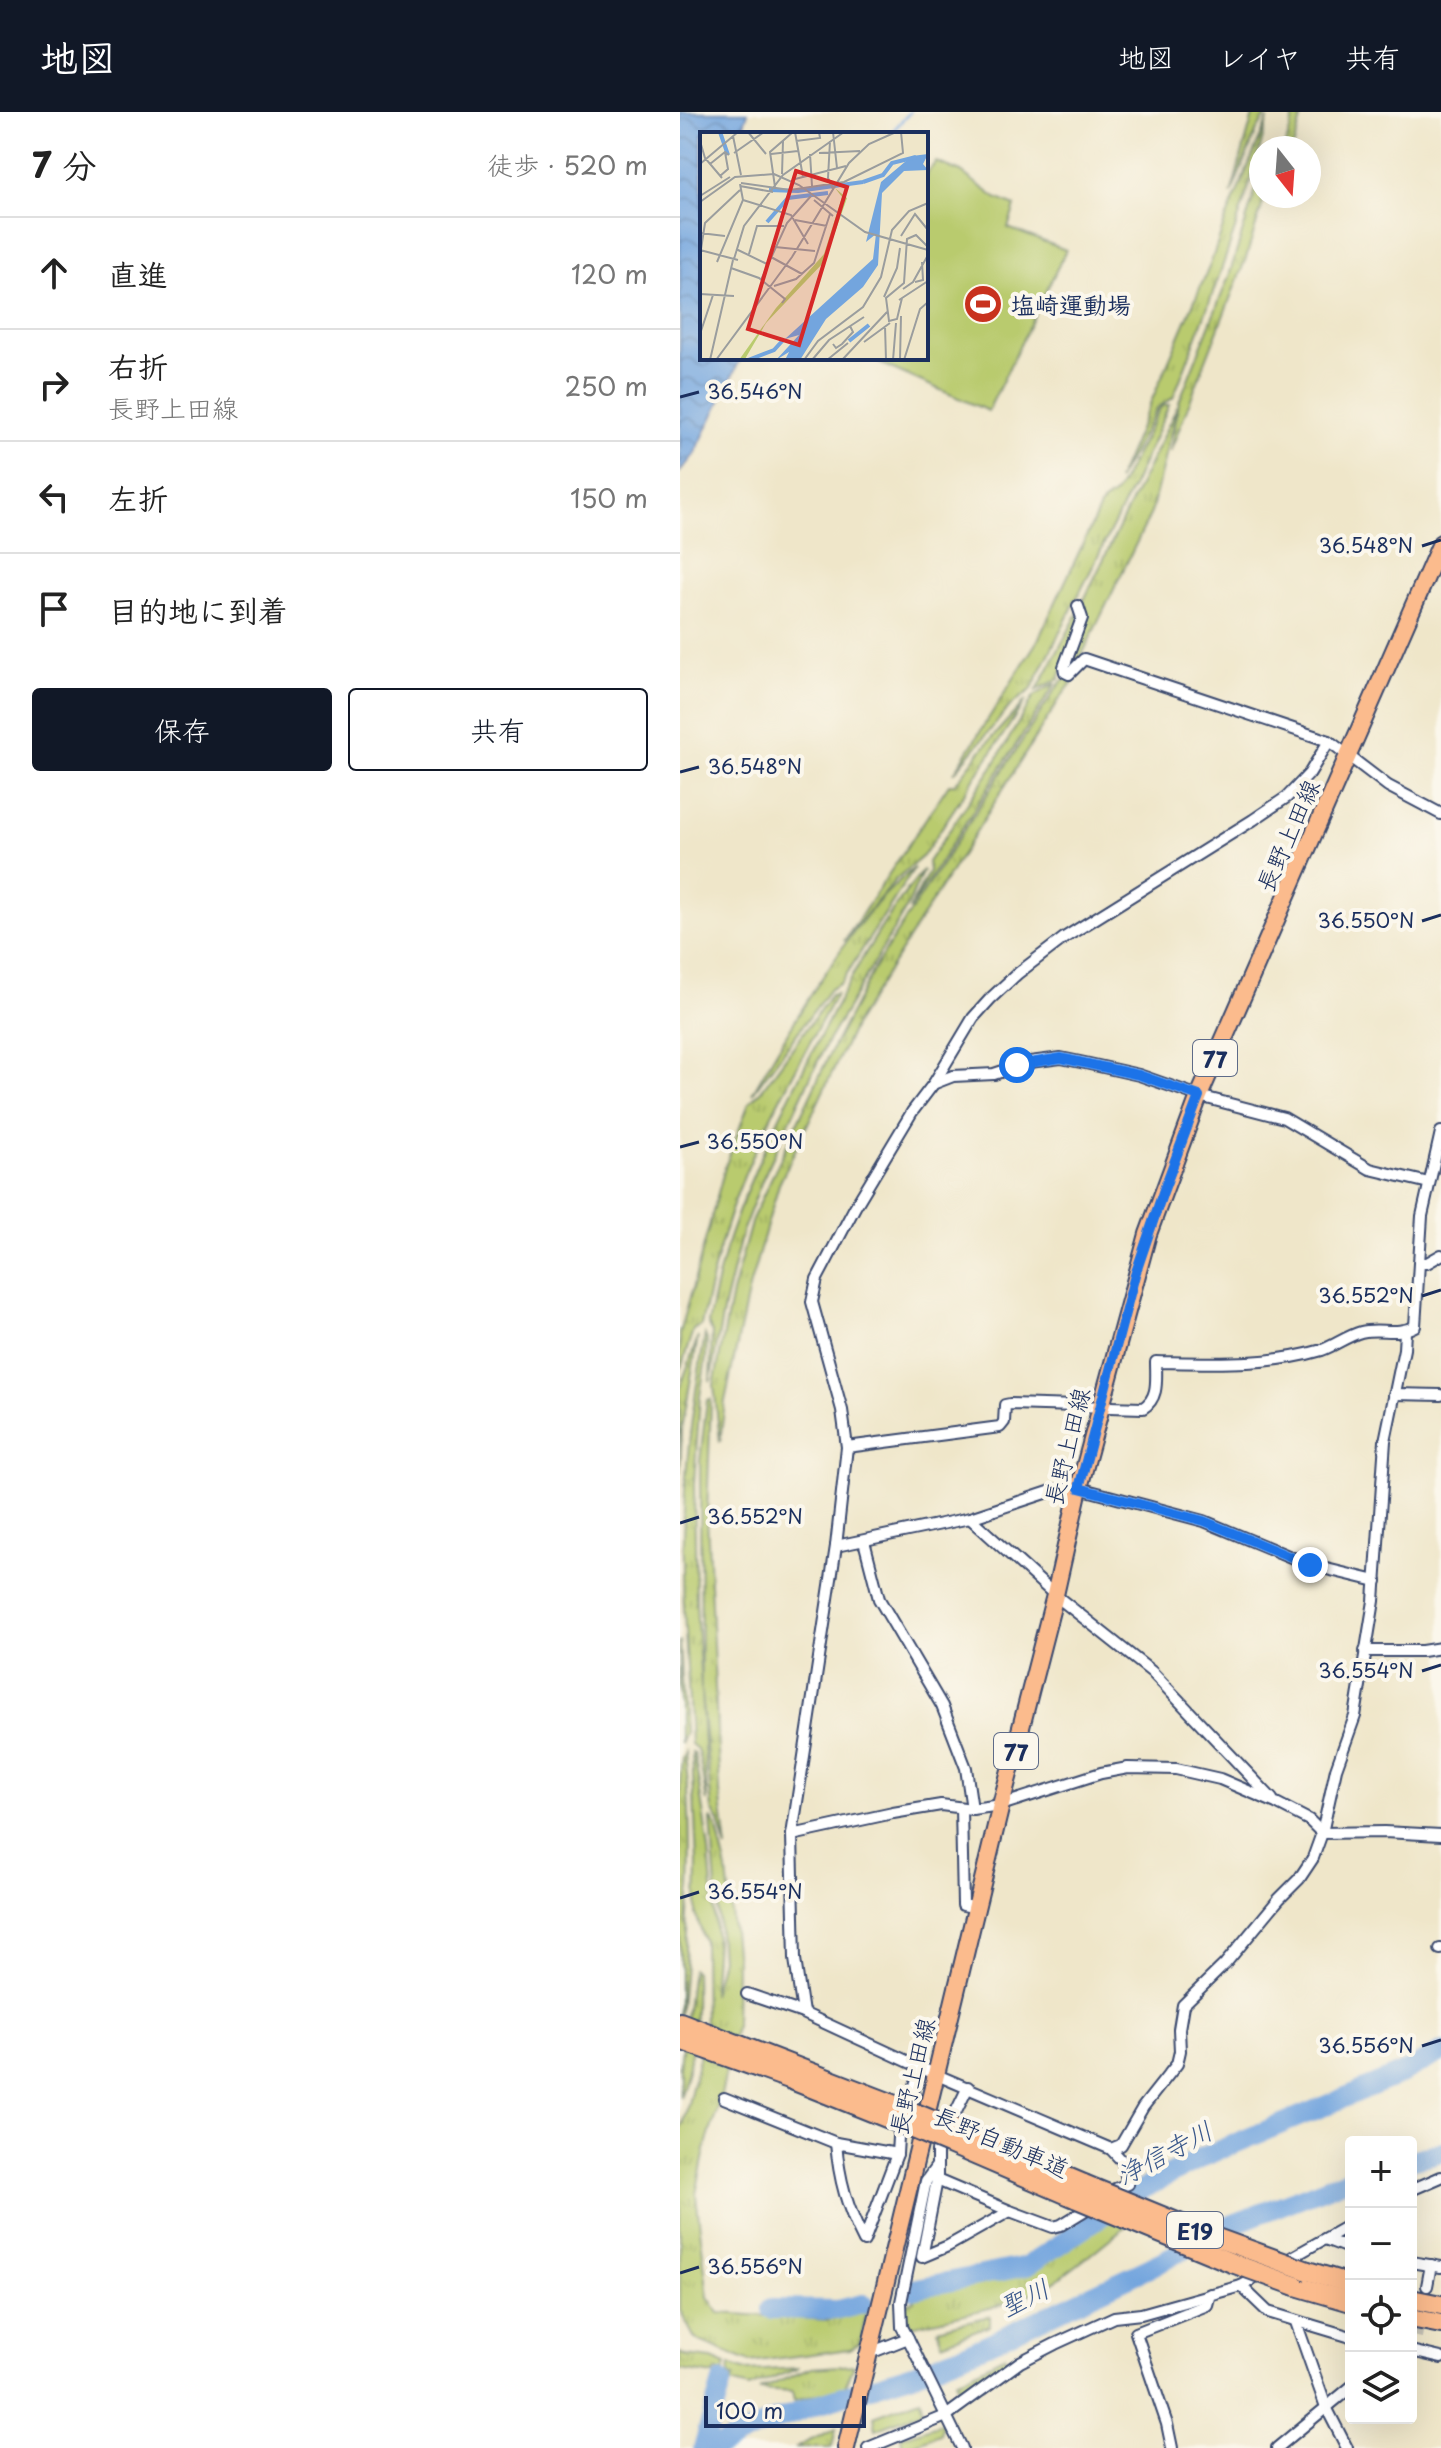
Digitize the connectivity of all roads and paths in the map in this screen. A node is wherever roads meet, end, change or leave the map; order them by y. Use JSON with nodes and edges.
{"nodes":[{"id":1,"x":1441,"y":543,"type":"edge"},
{"id":2,"x":1078,"y":606,"type":"dead end"},
{"id":3,"x":1329,"y":741,"type":"junction"},
{"id":4,"x":1348,"y":754,"type":"junction"},
{"id":5,"x":1441,"y":814,"type":"edge"},
{"id":6,"x":934,"y":1083,"type":"junction"},
{"id":7,"x":1199,"y":1096,"type":"junction"},
{"id":8,"x":1441,"y":1132,"type":"edge"},
{"id":9,"x":1429,"y":1183,"type":"junction"},
{"id":10,"x":1441,"y":1255,"type":"edge"},
{"id":11,"x":1421,"y":1263,"type":"junction"},
{"id":12,"x":1405,"y":1332,"type":"junction"},
{"id":13,"x":1394,"y":1394,"type":"junction"},
{"id":14,"x":1441,"y":1395,"type":"edge"},
{"id":15,"x":1101,"y":1406,"type":"junction"},
{"id":16,"x":847,"y":1447,"type":"junction"},
{"id":17,"x":1079,"y":1488,"type":"junction"},
{"id":18,"x":970,"y":1518,"type":"junction"},
{"id":19,"x":864,"y":1541,"type":"junction"},
{"id":20,"x":836,"y":1546,"type":"junction"},
{"id":21,"x":1376,"y":1581,"type":"junction"},
{"id":22,"x":1055,"y":1595,"type":"junction"},
{"id":23,"x":1441,"y":1648,"type":"edge"},
{"id":24,"x":1365,"y":1651,"type":"junction"},
{"id":25,"x":1276,"y":1803,"type":"junction"},
{"id":26,"x":1001,"y":1805,"type":"junction"},
{"id":27,"x":967,"y":1808,"type":"junction"},
{"id":28,"x":1322,"y":1833,"type":"junction"},
{"id":29,"x":792,"y":1835,"type":"junction"},
{"id":30,"x":1441,"y":1835,"type":"edge"},
{"id":31,"x":978,"y":1908,"type":"junction"},
{"id":32,"x":747,"y":1994,"type":"dead end"},
{"id":33,"x":803,"y":2013,"type":"junction"},
{"id":34,"x":680,"y":2022,"type":"edge"},
{"id":35,"x":680,"y":2040,"type":"edge"},
{"id":36,"x":742,"y":2053,"type":"junction"},
{"id":37,"x":929,"y":2071,"type":"junction"},
{"id":38,"x":968,"y":2087,"type":"junction"},
{"id":39,"x":724,"y":2098,"type":"dead end"},
{"id":40,"x":836,"y":2143,"type":"junction"},
{"id":41,"x":1111,"y":2149,"type":"junction"},
{"id":42,"x":897,"y":2154,"type":"junction"},
{"id":43,"x":937,"y":2165,"type":"junction"},
{"id":44,"x":1441,"y":2177,"type":"edge"},
{"id":45,"x":937,"y":2180,"type":"junction"},
{"id":46,"x":1417,"y":2187,"type":"edge"},
{"id":47,"x":1010,"y":2211,"type":"junction"},
{"id":48,"x":1345,"y":2227,"type":"edge"},
{"id":49,"x":1325,"y":2239,"type":"junction"},
{"id":50,"x":1345,"y":2247,"type":"edge"},
{"id":51,"x":1436,"y":2266,"type":"edge"},
{"id":52,"x":1302,"y":2278,"type":"junction"},
{"id":53,"x":1345,"y":2283,"type":"edge"},
{"id":54,"x":1241,"y":2286,"type":"junction"},
{"id":55,"x":1427,"y":2286,"type":"dead end"},
{"id":56,"x":1210,"y":2294,"type":"junction"},
{"id":57,"x":1345,"y":2299,"type":"edge"},
{"id":58,"x":1417,"y":2300,"type":"edge"},
{"id":59,"x":1441,"y":2305,"type":"edge"},
{"id":60,"x":1417,"y":2319,"type":"edge"},
{"id":61,"x":1296,"y":2322,"type":"junction"},
{"id":62,"x":1441,"y":2324,"type":"edge"},
{"id":63,"x":1345,"y":2335,"type":"edge"},
{"id":64,"x":911,"y":2342,"type":"junction"},
{"id":65,"x":1417,"y":2352,"type":"edge"},
{"id":66,"x":1441,"y":2358,"type":"edge"},
{"id":67,"x":866,"y":2359,"type":"junction"},
{"id":68,"x":1345,"y":2392,"type":"edge"},
{"id":69,"x":1326,"y":2407,"type":"junction"},
{"id":70,"x":944,"y":2412,"type":"junction"},
{"id":71,"x":847,"y":2445,"type":"edge"},
{"id":72,"x":868,"y":2448,"type":"edge"},
{"id":73,"x":962,"y":2448,"type":"edge"},
{"id":74,"x":1172,"y":2448,"type":"edge"},
{"id":75,"x":1277,"y":2448,"type":"edge"},
{"id":76,"x":1347,"y":2448,"type":"edge"}],
"edges":[{"from":1,"to":4,"type":"main road","name":"長野上田線","number":"77"},
{"from":2,"to":3,"type":"street"},
{"from":3,"to":4,"type":"street"},
{"from":3,"to":6,"type":"street"},
{"from":4,"to":5,"type":"street"},
{"from":4,"to":7,"type":"main road","name":"長野上田線","number":"77"},
{"from":6,"to":7,"type":"street"},
{"from":6,"to":16,"type":"street"},
{"from":7,"to":9,"type":"street"},
{"from":7,"to":15,"type":"main road","name":"長野上田線","number":"77"},
{"from":8,"to":9,"type":"street"},
{"from":9,"to":11,"type":"street"},
{"from":10,"to":11,"type":"street"},
{"from":11,"to":12,"type":"street"},
{"from":12,"to":13,"type":"street"},
{"from":12,"to":15,"type":"street"},
{"from":13,"to":14,"type":"street"},
{"from":13,"to":21,"type":"street"},
{"from":15,"to":16,"type":"street"},
{"from":15,"to":17,"type":"main road","name":"長野上田線","number":"77"},
{"from":16,"to":20,"type":"street"},
{"from":17,"to":18,"type":"street"},
{"from":17,"to":21,"type":"street"},
{"from":17,"to":22,"type":"main road","name":"長野上田線","number":"77"},
{"from":18,"to":19,"type":"street"},
{"from":18,"to":22,"type":"street"},
{"from":19,"to":20,"type":"street"},
{"from":19,"to":27,"type":"street"},
{"from":20,"to":29,"type":"street"},
{"from":21,"to":24,"type":"street"},
{"from":22,"to":25,"type":"street"},
{"from":22,"to":26,"type":"main road","name":"長野上田線","number":"77"},
{"from":23,"to":24,"type":"street"},
{"from":24,"to":28,"type":"street"},
{"from":25,"to":26,"type":"street"},
{"from":25,"to":28,"type":"street"},
{"from":26,"to":27,"type":"street"},
{"from":26,"to":31,"type":"main road","name":"長野上田線","number":"77"},
{"from":27,"to":29,"type":"street"},
{"from":27,"to":31,"type":"street"},
{"from":28,"to":30,"type":"street"},
{"from":28,"to":41,"type":"street"},
{"from":29,"to":33,"type":"street"},
{"from":31,"to":37,"type":"main road","name":"長野上田線","number":"77"},
{"from":32,"to":33,"type":"street"},
{"from":33,"to":37,"type":"street"},
{"from":34,"to":36,"type":"highway","name":"長野自動車道","number":"E19"},
{"from":35,"to":36,"type":"highway","name":"長野自動車道","number":"E19"},
{"from":36,"to":52,"type":"highway","name":"長野自動車道","number":"E19","bridge":true},
{"from":37,"to":38,"type":"street"},
{"from":37,"to":42,"type":"street"},
{"from":37,"to":67,"type":"main road","name":"長野上田線","number":"77"},
{"from":38,"to":41,"type":"street"},
{"from":38,"to":43,"type":"street"},
{"from":39,"to":40,"type":"street"},
{"from":40,"to":42,"type":"street"},
{"from":40,"to":42,"type":"street"},
{"from":41,"to":47,"type":"street"},
{"from":43,"to":45,"type":"street"},
{"from":43,"to":64,"type":"street"},
{"from":44,"to":46,"type":"street"},
{"from":45,"to":47,"type":"street"},
{"from":45,"to":47,"type":"street"},
{"from":48,"to":49,"type":"street"},
{"from":49,"to":50,"type":"street"},
{"from":49,"to":54,"type":"street"},
{"from":51,"to":55,"type":"street"},
{"from":52,"to":53,"type":"highway","name":"長野自動車道","number":"E19"},
{"from":52,"to":57,"type":"highway","name":"長野自動車道","number":"E19"},
{"from":54,"to":56,"type":"street"},
{"from":54,"to":61,"type":"street"},
{"from":56,"to":70,"type":"street"},
{"from":56,"to":74,"type":"street"},
{"from":58,"to":59,"type":"highway"},
{"from":60,"to":62,"type":"highway"},
{"from":61,"to":63,"type":"street"},
{"from":61,"to":69,"type":"street"},
{"from":64,"to":67,"type":"street"},
{"from":64,"to":70,"type":"street"},
{"from":65,"to":66,"type":"street"},
{"from":67,"to":71,"type":"main road","name":"長野上田線","number":"77"},
{"from":68,"to":69,"type":"street"},
{"from":69,"to":75,"type":"street"},
{"from":69,"to":76,"type":"street"},
{"from":70,"to":72,"type":"street"},
{"from":70,"to":73,"type":"street"}]}
